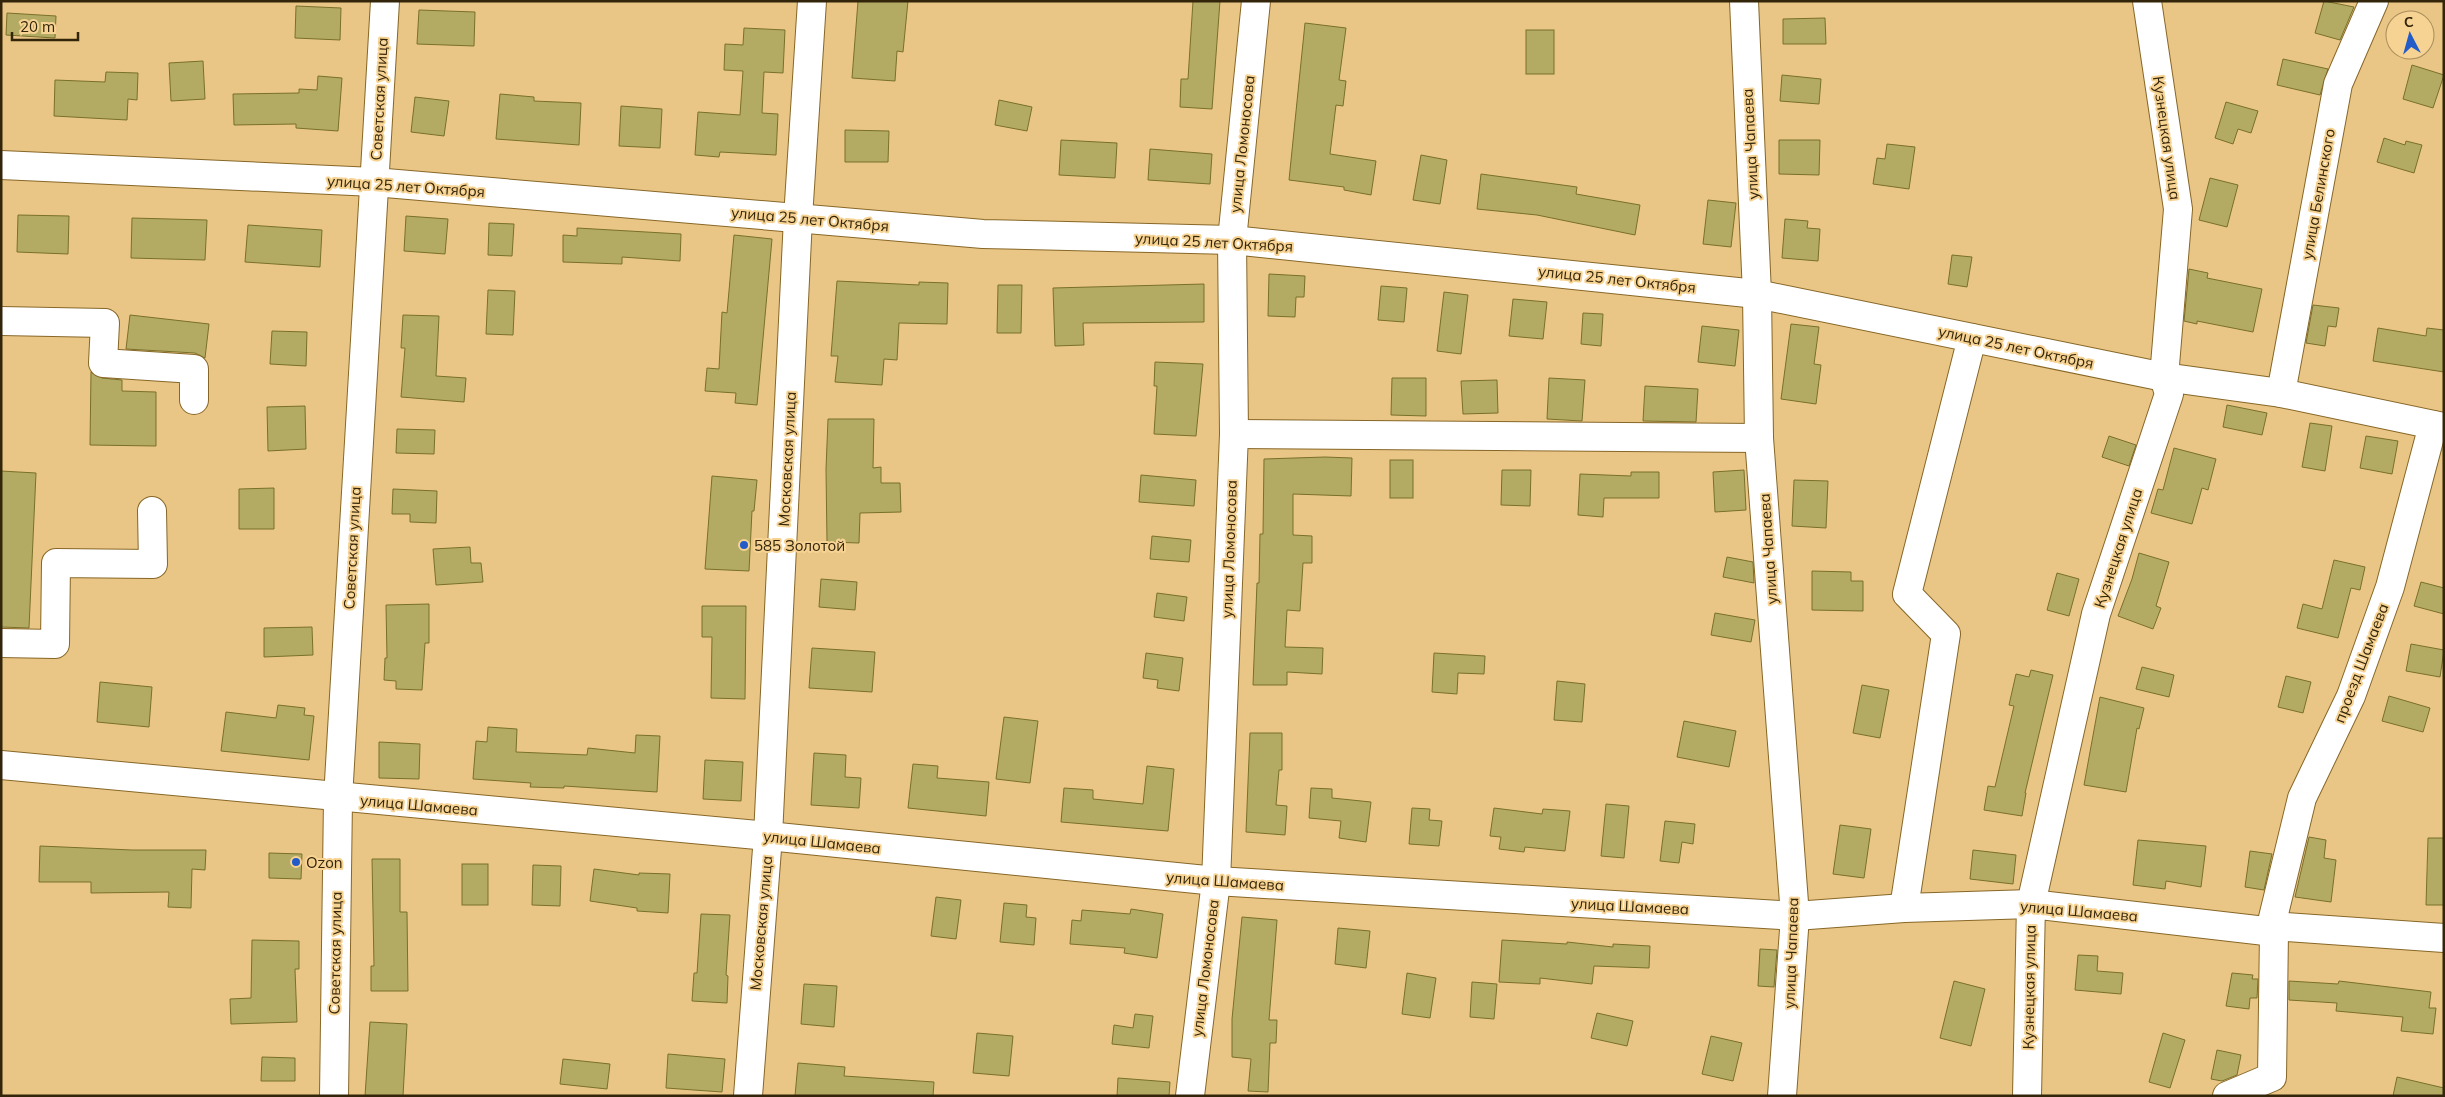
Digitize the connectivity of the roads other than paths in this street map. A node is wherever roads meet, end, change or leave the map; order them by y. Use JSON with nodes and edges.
{"nodes":[{"id":1,"x":385,"y":1,"type":"edge"},
{"id":2,"x":812,"y":1,"type":"edge"},
{"id":3,"x":1256,"y":1,"type":"edge"},
{"id":4,"x":1744,"y":1,"type":"edge"},
{"id":5,"x":2147,"y":1,"type":"edge"},
{"id":6,"x":2374,"y":1,"type":"edge"},
{"id":7,"x":1,"y":165,"type":"edge"},
{"id":8,"x":374,"y":182,"type":"junction"},
{"id":9,"x":798,"y":218,"type":"junction"},
{"id":10,"x":1232,"y":240,"type":"junction"},
{"id":11,"x":1757,"y":294,"type":"junction"},
{"id":12,"x":1,"y":321,"type":"edge"},
{"id":13,"x":1972,"y":338,"type":"junction"},
{"id":14,"x":2164,"y":377,"type":"junction"},
{"id":15,"x":2281,"y":393,"type":"junction"},
{"id":16,"x":194,"y":400,"type":"dead end"},
{"id":17,"x":2438,"y":426,"type":"edge"},
{"id":18,"x":1234,"y":434,"type":"junction"},
{"id":19,"x":1759,"y":438,"type":"junction"},
{"id":20,"x":152,"y":511,"type":"dead end"},
{"id":21,"x":1,"y":643,"type":"edge"},
{"id":22,"x":1,"y":765,"type":"edge"},
{"id":23,"x":338,"y":798,"type":"junction"},
{"id":24,"x":768,"y":836,"type":"junction"},
{"id":25,"x":1216,"y":881,"type":"junction"},
{"id":26,"x":2030,"y":904,"type":"junction"},
{"id":27,"x":1904,"y":908,"type":"junction"},
{"id":28,"x":1795,"y":916,"type":"junction"},
{"id":29,"x":2272,"y":929,"type":"junction"},
{"id":30,"x":2444,"y":938,"type":"edge"},
{"id":31,"x":2274,"y":1086,"type":"edge"},
{"id":32,"x":334,"y":1096,"type":"edge"},
{"id":33,"x":748,"y":1096,"type":"edge"},
{"id":34,"x":1190,"y":1096,"type":"edge"},
{"id":35,"x":1782,"y":1096,"type":"edge"},
{"id":36,"x":2027,"y":1096,"type":"edge"},
{"id":37,"x":2227,"y":1096,"type":"edge"}],
"edges":[{"from":1,"to":8,"type":"street","name":"Советская улица"},
{"from":2,"to":9,"type":"street","name":"Московская улица"},
{"from":3,"to":10,"type":"street","name":"улица Ломоносова"},
{"from":4,"to":11,"type":"street","name":"улица Чапаева"},
{"from":5,"to":14,"type":"street","name":"Кузнецкая улица"},
{"from":6,"to":15,"type":"street","name":"улица Белинского"},
{"from":7,"to":8,"type":"street","name":"улица 25 лет Октября"},
{"from":8,"to":9,"type":"street","name":"улица 25 лет Октября"},
{"from":8,"to":23,"type":"street","name":"Советская улица"},
{"from":9,"to":10,"type":"street","name":"улица 25 лет Октября"},
{"from":9,"to":24,"type":"street","name":"Московская улица"},
{"from":10,"to":11,"type":"street","name":"улица 25 лет Октября"},
{"from":10,"to":18,"type":"street","name":"улица Ломоносова"},
{"from":11,"to":13,"type":"street","name":"улица 25 лет Октября"},
{"from":11,"to":19,"type":"street","name":"улица Чапаева"},
{"from":12,"to":16,"type":"street"},
{"from":13,"to":14,"type":"street","name":"улица 25 лет Октября"},
{"from":13,"to":27,"type":"street"},
{"from":14,"to":15,"type":"street","name":"улица 25 лет Октября"},
{"from":14,"to":26,"type":"street","name":"Кузнецкая улица"},
{"from":15,"to":17,"type":"street","name":"улица 25 лет Октября"},
{"from":17,"to":29,"type":"street","name":"проезд Шамаева"},
{"from":18,"to":19,"type":"street"},
{"from":18,"to":25,"type":"street","name":"улица Ломоносова"},
{"from":19,"to":28,"type":"street","name":"улица Чапаева"},
{"from":20,"to":21,"type":"street"},
{"from":22,"to":23,"type":"street","name":"улица Шамаева"},
{"from":23,"to":24,"type":"street","name":"улица Шамаева"},
{"from":23,"to":32,"type":"street","name":"Советская улица"},
{"from":24,"to":25,"type":"street","name":"улица Шамаева"},
{"from":24,"to":33,"type":"street","name":"Московская улица"},
{"from":25,"to":28,"type":"street","name":"улица Шамаева"},
{"from":25,"to":34,"type":"street","name":"улица Ломоносова"},
{"from":26,"to":27,"type":"street","name":"улица Шамаева"},
{"from":26,"to":29,"type":"street","name":"улица Шамаева"},
{"from":26,"to":36,"type":"street","name":"Кузнецкая улица"},
{"from":27,"to":28,"type":"street","name":"улица Шамаева"},
{"from":28,"to":35,"type":"street","name":"улица Чапаева"},
{"from":29,"to":30,"type":"street","name":"улица Шамаева"},
{"from":29,"to":31,"type":"street","name":"проезд Шамаева"},
{"from":31,"to":37,"type":"street"}]}
